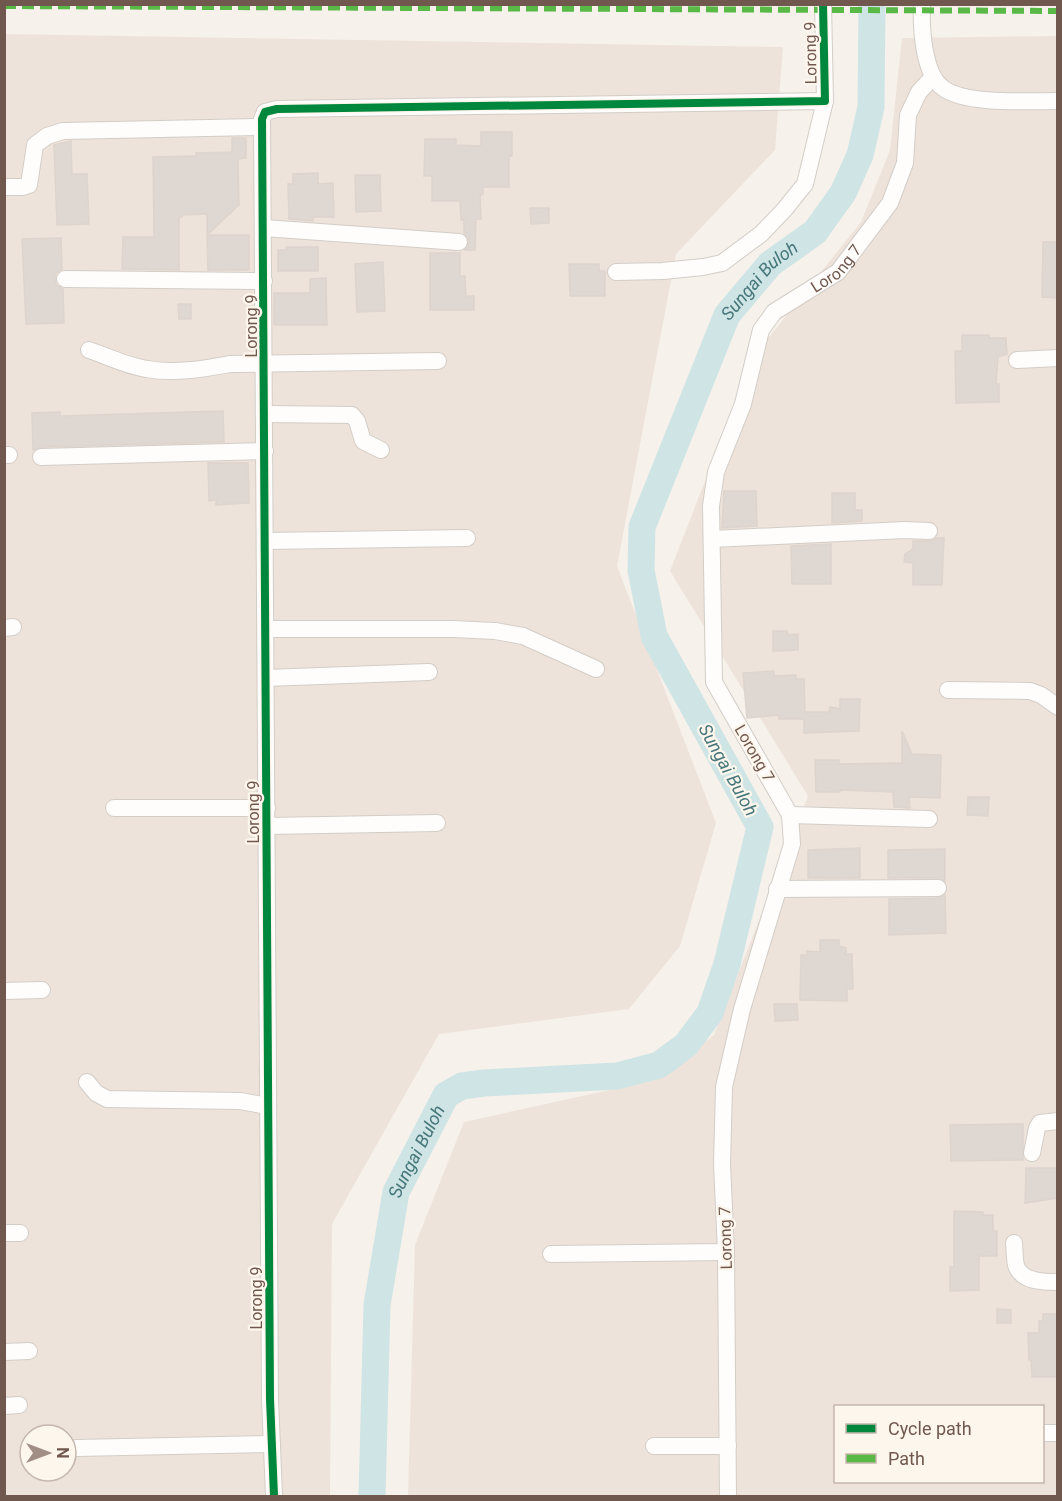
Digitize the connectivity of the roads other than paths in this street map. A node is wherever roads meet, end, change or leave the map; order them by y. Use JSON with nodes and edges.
{"nodes":[{"id":1,"x":823,"y":4,"type":"edge"},
{"id":2,"x":922,"y":4,"type":"edge"},
{"id":3,"x":933,"y":77,"type":"junction"},
{"id":4,"x":825,"y":101,"type":"junction"},
{"id":5,"x":1058,"y":101,"type":"edge"},
{"id":6,"x":261,"y":127,"type":"junction"},
{"id":7,"x":4,"y":187,"type":"edge"},
{"id":8,"x":264,"y":228,"type":"junction"},
{"id":9,"x":459,"y":242,"type":"dead end"},
{"id":10,"x":616,"y":272,"type":"dead end"},
{"id":11,"x":65,"y":279,"type":"dead end"},
{"id":12,"x":264,"y":281,"type":"junction"},
{"id":13,"x":89,"y":350,"type":"dead end"},
{"id":14,"x":1058,"y":358,"type":"edge"},
{"id":15,"x":1017,"y":360,"type":"dead end"},
{"id":16,"x":438,"y":361,"type":"dead end"},
{"id":17,"x":264,"y":364,"type":"junction"},
{"id":18,"x":265,"y":414,"type":"junction"},
{"id":19,"x":381,"y":450,"type":"dead end"},
{"id":20,"x":265,"y":451,"type":"junction"},
{"id":21,"x":41,"y":457,"type":"dead end"},
{"id":22,"x":929,"y":531,"type":"dead end"},
{"id":23,"x":467,"y":538,"type":"dead end"},
{"id":24,"x":712,"y":539,"type":"junction"},
{"id":25,"x":265,"y":541,"type":"junction"},
{"id":26,"x":266,"y":628,"type":"junction"},
{"id":27,"x":596,"y":669,"type":"dead end"},
{"id":28,"x":429,"y":672,"type":"dead end"},
{"id":29,"x":266,"y":678,"type":"junction"},
{"id":30,"x":948,"y":690,"type":"dead end"},
{"id":31,"x":1058,"y":707,"type":"edge"},
{"id":32,"x":114,"y":808,"type":"dead end"},
{"id":33,"x":267,"y":808,"type":"junction"},
{"id":34,"x":790,"y":815,"type":"junction"},
{"id":35,"x":929,"y":819,"type":"dead end"},
{"id":36,"x":437,"y":823,"type":"dead end"},
{"id":37,"x":267,"y":826,"type":"junction"},
{"id":38,"x":938,"y":888,"type":"dead end"},
{"id":39,"x":777,"y":889,"type":"junction"},
{"id":40,"x":42,"y":990,"type":"dead end"},
{"id":41,"x":4,"y":991,"type":"edge"},
{"id":42,"x":87,"y":1082,"type":"dead end"},
{"id":43,"x":268,"y":1106,"type":"junction"},
{"id":44,"x":1058,"y":1120,"type":"edge"},
{"id":45,"x":1032,"y":1153,"type":"dead end"},
{"id":46,"x":1014,"y":1243,"type":"dead end"},
{"id":47,"x":726,"y":1252,"type":"junction"},
{"id":48,"x":550,"y":1254,"type":"dead end"},
{"id":49,"x":1058,"y":1282,"type":"edge"},
{"id":50,"x":29,"y":1351,"type":"dead end"},
{"id":51,"x":4,"y":1352,"type":"edge"},
{"id":52,"x":272,"y":1444,"type":"junction"},
{"id":53,"x":654,"y":1446,"type":"dead end"},
{"id":54,"x":728,"y":1446,"type":"junction"},
{"id":55,"x":78,"y":1448,"type":"edge"},
{"id":56,"x":274,"y":1497,"type":"edge"},
{"id":57,"x":729,"y":1497,"type":"edge"}],
"edges":[{"from":1,"to":4,"type":"street","name":"Lorong 9"},
{"from":2,"to":3,"type":"street"},
{"from":3,"to":5,"type":"street"},
{"from":3,"to":24,"type":"street","name":"Lorong 7"},
{"from":4,"to":6,"type":"street"},
{"from":4,"to":10,"type":"street","name":"Lorong 9"},
{"from":6,"to":7,"type":"street"},
{"from":6,"to":8,"type":"street","name":"Lorong 9"},
{"from":8,"to":9,"type":"street"},
{"from":8,"to":12,"type":"street","name":"Lorong 9"},
{"from":11,"to":12,"type":"street"},
{"from":12,"to":17,"type":"street","name":"Lorong 9"},
{"from":13,"to":17,"type":"street"},
{"from":14,"to":15,"type":"street"},
{"from":16,"to":17,"type":"street"},
{"from":17,"to":18,"type":"street","name":"Lorong 9"},
{"from":18,"to":19,"type":"street"},
{"from":18,"to":20,"type":"street","name":"Lorong 9"},
{"from":20,"to":21,"type":"street"},
{"from":20,"to":25,"type":"street","name":"Lorong 9"},
{"from":22,"to":24,"type":"street"},
{"from":23,"to":25,"type":"street"},
{"from":24,"to":34,"type":"street","name":"Lorong 7"},
{"from":25,"to":26,"type":"street","name":"Lorong 9"},
{"from":26,"to":27,"type":"street"},
{"from":26,"to":29,"type":"street","name":"Lorong 9"},
{"from":28,"to":29,"type":"street"},
{"from":29,"to":33,"type":"street","name":"Lorong 9"},
{"from":30,"to":31,"type":"street"},
{"from":32,"to":33,"type":"street"},
{"from":33,"to":37,"type":"street","name":"Lorong 9"},
{"from":34,"to":35,"type":"street"},
{"from":34,"to":39,"type":"street","name":"Lorong 7"},
{"from":36,"to":37,"type":"street"},
{"from":37,"to":43,"type":"street","name":"Lorong 9"},
{"from":38,"to":39,"type":"street"},
{"from":39,"to":47,"type":"street","name":"Lorong 7"},
{"from":40,"to":41,"type":"street"},
{"from":42,"to":43,"type":"street"},
{"from":43,"to":52,"type":"street","name":"Lorong 9"},
{"from":44,"to":45,"type":"street"},
{"from":46,"to":49,"type":"street"},
{"from":47,"to":48,"type":"street"},
{"from":47,"to":54,"type":"street","name":"Lorong 7"},
{"from":50,"to":51,"type":"street"},
{"from":52,"to":55,"type":"street"},
{"from":52,"to":56,"type":"street","name":"Lorong 9"},
{"from":53,"to":54,"type":"street"},
{"from":54,"to":57,"type":"street","name":"Lorong 7"}]}
